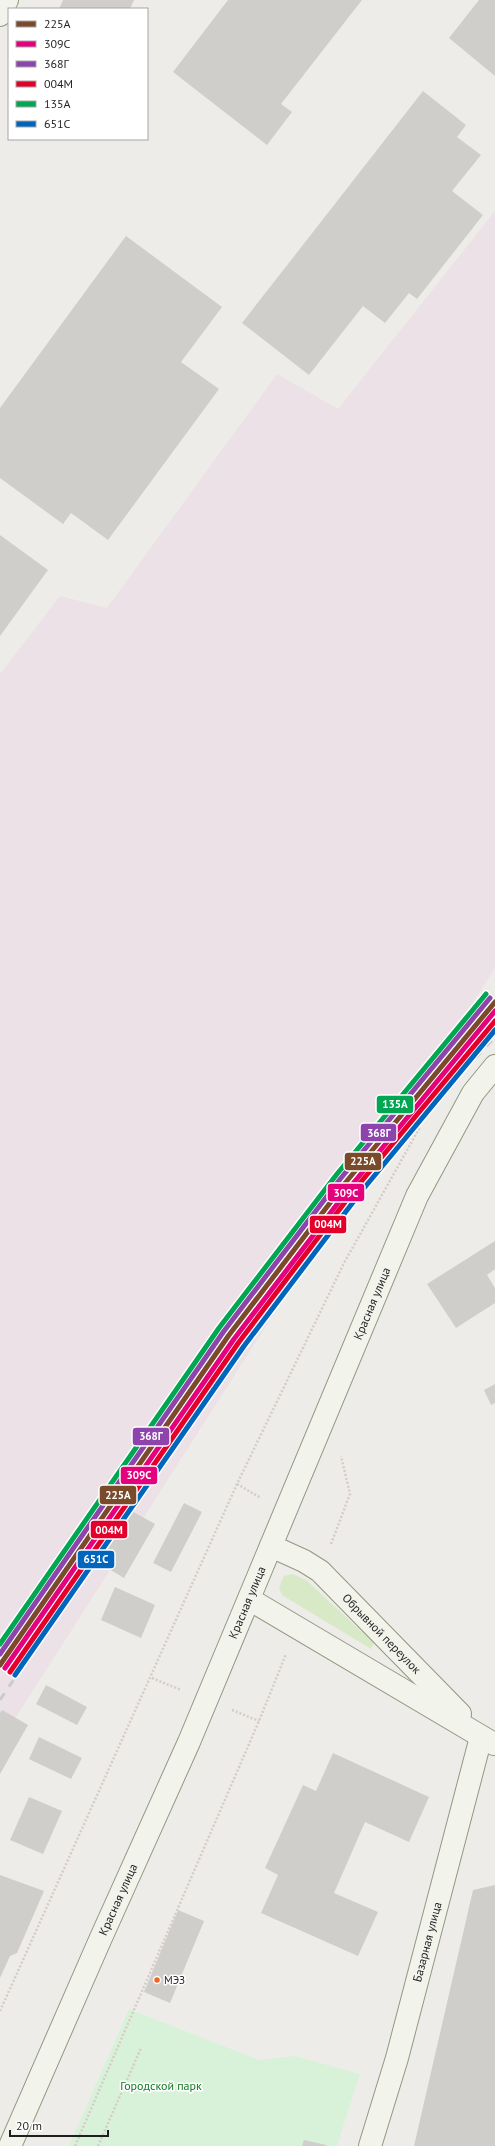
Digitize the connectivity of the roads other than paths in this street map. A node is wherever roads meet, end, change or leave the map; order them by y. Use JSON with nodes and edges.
{"nodes":[{"id":1,"x":7,"y":0,"type":"edge"},
{"id":2,"x":0,"y":14,"type":"edge"},
{"id":3,"x":495,"y":1066,"type":"edge"},
{"id":4,"x":271,"y":1546,"type":"junction"},
{"id":5,"x":249,"y":1599,"type":"junction"},
{"id":6,"x":488,"y":1741,"type":"edge"},
{"id":7,"x":10,"y":2146,"type":"edge"},
{"id":8,"x":370,"y":2146,"type":"edge"}],
"edges":[{"from":1,"to":2,"type":"main road"},
{"from":3,"to":4,"type":"main road","name":"Красная улица"},
{"from":4,"to":5,"type":"main road","name":"Красная улица"},
{"from":4,"to":6,"type":"main road","name":"Обрывной переулок"},
{"from":5,"to":6,"type":"main road","name":"Обрывной переулок"},
{"from":5,"to":7,"type":"main road","name":"Красная улица"},
{"from":6,"to":8,"type":"main road","name":"Базарная улица"}]}
